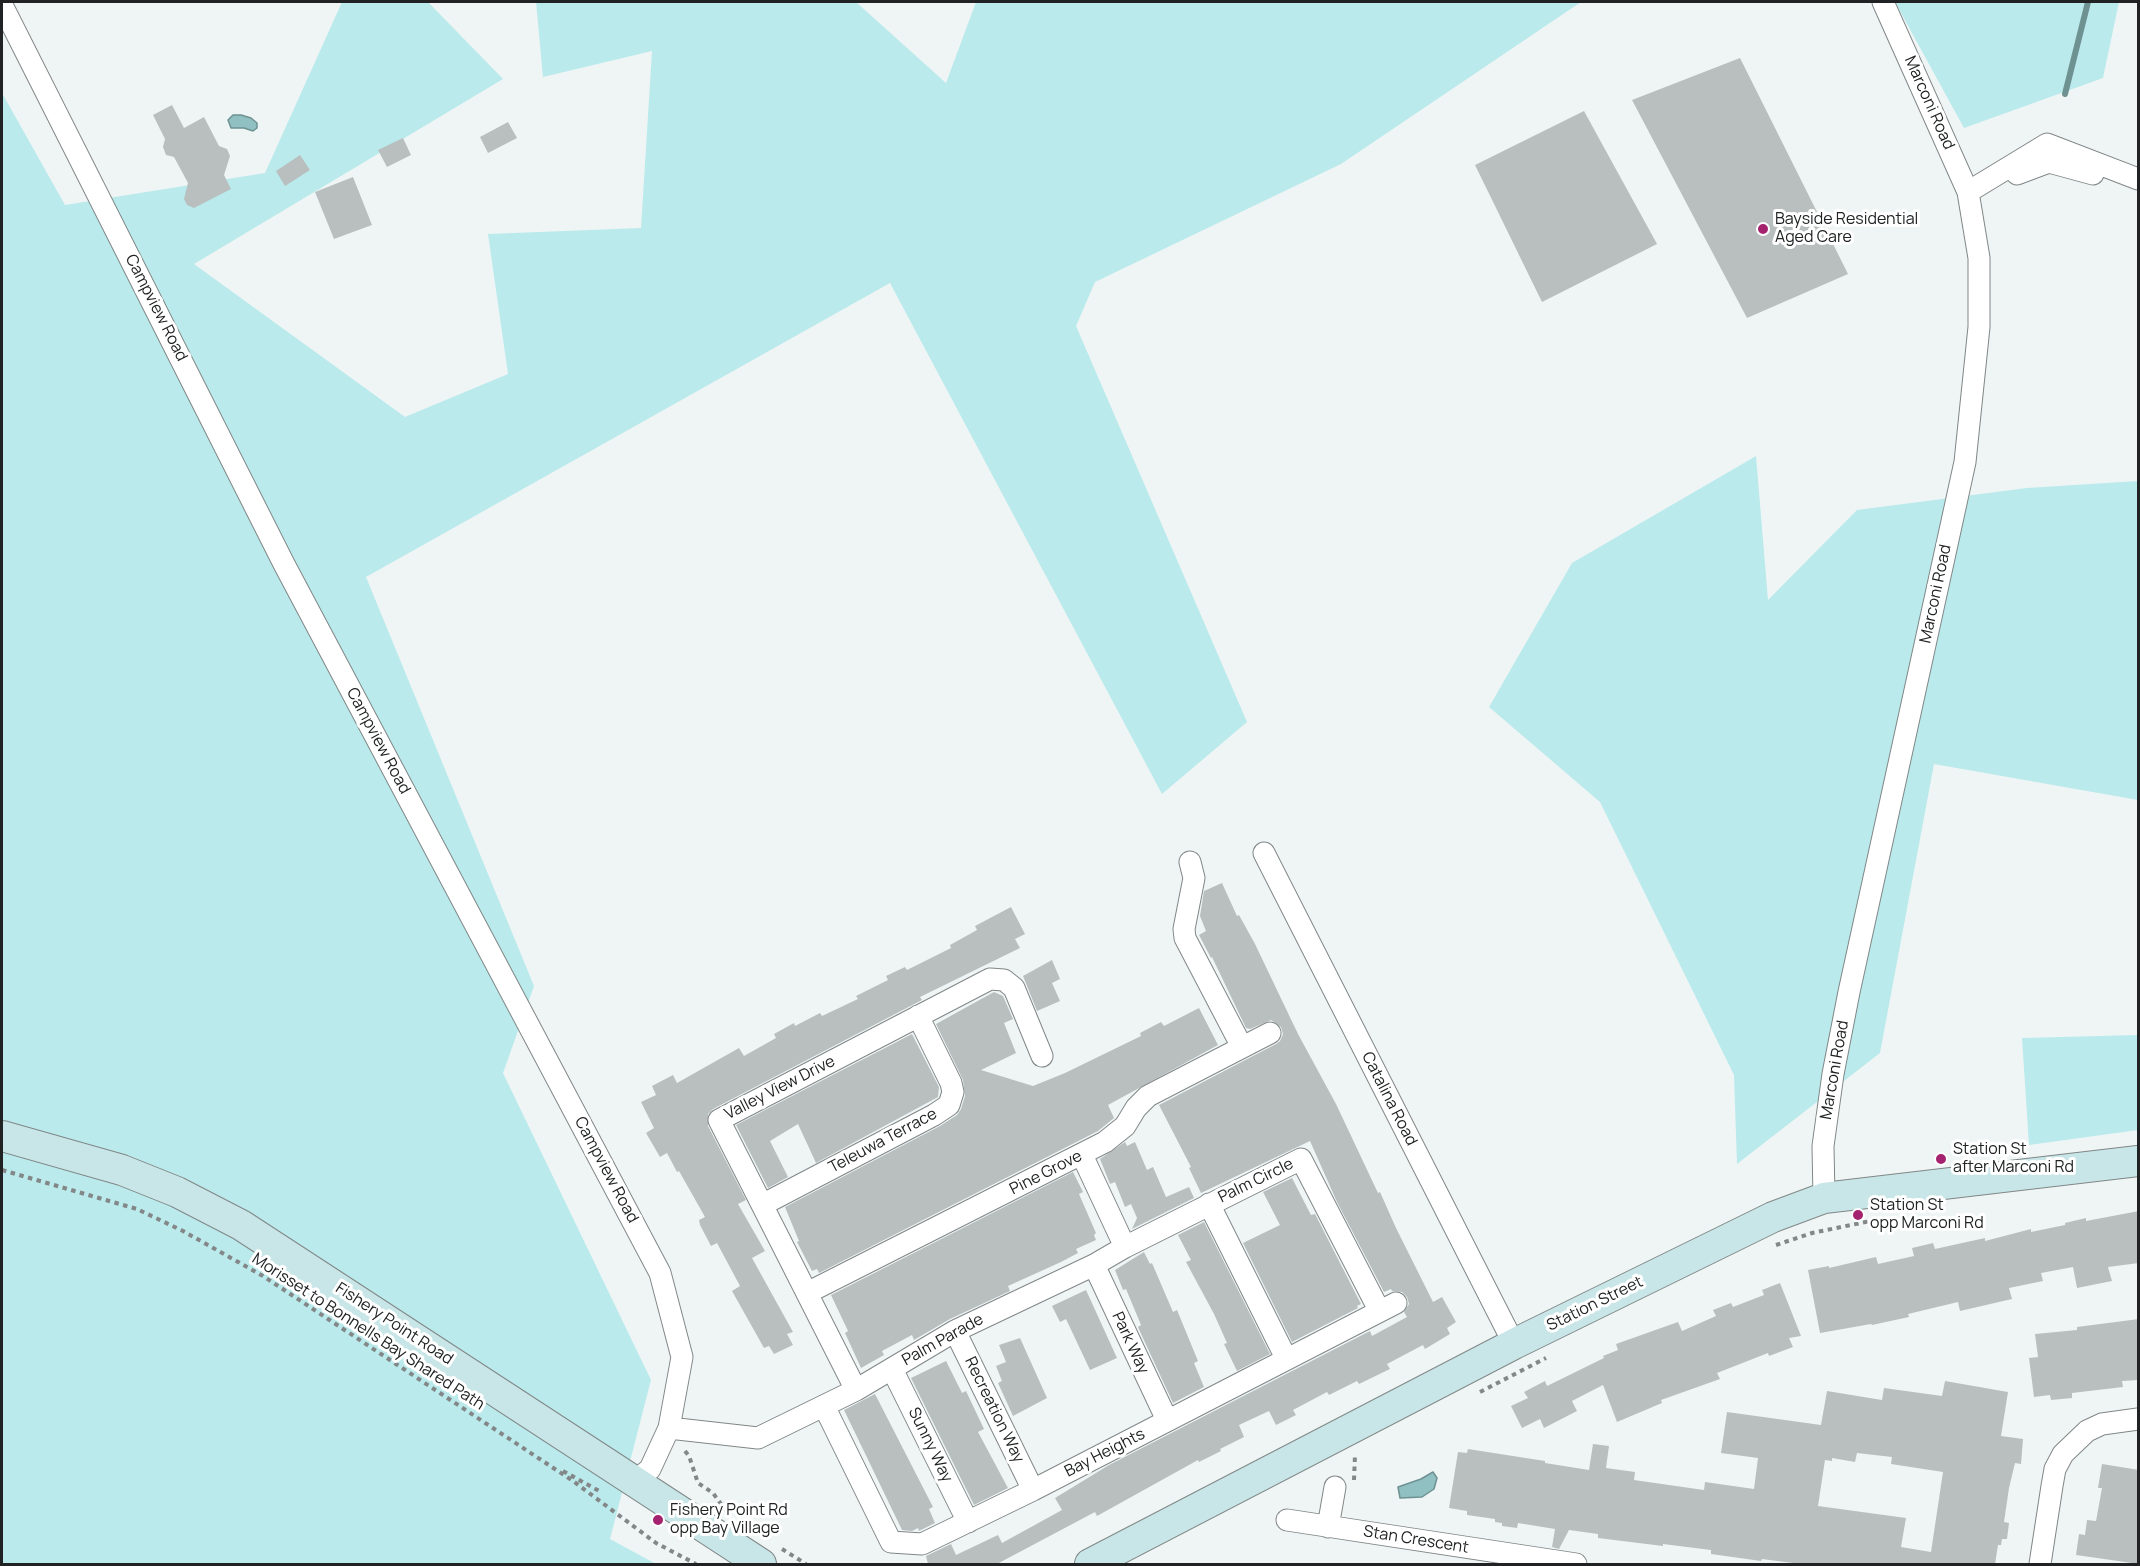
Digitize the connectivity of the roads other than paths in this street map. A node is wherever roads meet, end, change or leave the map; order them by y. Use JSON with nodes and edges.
{"nodes":[{"id":1,"x":1883,"y":2,"type":"edge"},
{"id":2,"x":2,"y":5,"type":"edge"},
{"id":3,"x":2139,"y":179,"type":"edge"},
{"id":4,"x":2139,"y":187,"type":"edge"},
{"id":5,"x":1968,"y":192,"type":"junction"},
{"id":6,"x":1264,"y":853,"type":"dead end"},
{"id":7,"x":1190,"y":862,"type":"dead end"},
{"id":8,"x":918,"y":1017,"type":"junction"},
{"id":9,"x":1270,"y":1033,"type":"dead end"},
{"id":10,"x":1242,"y":1047,"type":"junction"},
{"id":11,"x":1042,"y":1056,"type":"dead end"},
{"id":12,"x":2,"y":1136,"type":"edge"},
{"id":13,"x":1082,"y":1155,"type":"junction"},
{"id":14,"x":2139,"y":1161,"type":"edge"},
{"id":15,"x":1824,"y":1198,"type":"junction"},
{"id":16,"x":1209,"y":1204,"type":"junction"},
{"id":17,"x":762,"y":1205,"type":"junction"},
{"id":18,"x":1125,"y":1247,"type":"junction"},
{"id":19,"x":1094,"y":1265,"type":"junction"},
{"id":20,"x":807,"y":1293,"type":"junction"},
{"id":21,"x":955,"y":1331,"type":"junction"},
{"id":22,"x":1514,"y":1344,"type":"junction"},
{"id":23,"x":1286,"y":1358,"type":"junction"},
{"id":24,"x":892,"y":1369,"type":"junction"},
{"id":25,"x":856,"y":1390,"type":"junction"},
{"id":26,"x":824,"y":1406,"type":"junction"},
{"id":27,"x":2139,"y":1419,"type":"edge"},
{"id":28,"x":1167,"y":1420,"type":"junction"},
{"id":29,"x":669,"y":1428,"type":"junction"},
{"id":30,"x":634,"y":1482,"type":"junction"},
{"id":31,"x":1344,"y":1486,"type":"road end"},
{"id":32,"x":1033,"y":1490,"type":"junction"},
{"id":33,"x":1287,"y":1520,"type":"dead end"},
{"id":34,"x":968,"y":1522,"type":"junction"},
{"id":35,"x":1328,"y":1527,"type":"junction"},
{"id":36,"x":771,"y":1556,"type":"edge"},
{"id":37,"x":1090,"y":1564,"type":"edge"},
{"id":38,"x":1576,"y":1564,"type":"edge"},
{"id":39,"x":2040,"y":1564,"type":"edge"}],
"edges":[{"from":1,"to":5,"type":"street","name":"Marconi Road"},
{"from":2,"to":29,"type":"street","name":"Campview Road"},
{"from":3,"to":5,"type":"street"},
{"from":4,"to":5,"type":"street"},
{"from":5,"to":15,"type":"street","name":"Marconi Road"},
{"from":6,"to":22,"type":"street","name":"Catalina Road"},
{"from":7,"to":10,"type":"street"},
{"from":8,"to":11,"type":"street","name":"Valley View Drive"},
{"from":8,"to":17,"type":"street","name":"Teleuwa Terrace"},
{"from":8,"to":17,"type":"street","name":"Valley View Drive"},
{"from":9,"to":10,"type":"street","name":"Pine Grove"},
{"from":10,"to":13,"type":"street","name":"Pine Grove"},
{"from":12,"to":30,"type":"street","name":"Fishery Point Road"},
{"from":13,"to":18,"type":"street"},
{"from":13,"to":20,"type":"street","name":"Pine Grove"},
{"from":14,"to":15,"type":"street","name":"Station Street"},
{"from":15,"to":22,"type":"street","name":"Station Street"},
{"from":16,"to":18,"type":"street","name":"Palm Parade"},
{"from":16,"to":23,"type":"street","name":"Palm Circle"},
{"from":16,"to":23,"type":"street","name":"Palm Circle"},
{"from":17,"to":20,"type":"street","name":"Valley View Drive"},
{"from":18,"to":19,"type":"street","name":"Palm Parade"},
{"from":19,"to":21,"type":"street","name":"Palm Parade"},
{"from":19,"to":28,"type":"street","name":"Park Way"},
{"from":20,"to":25,"type":"street","name":"Valley View Drive"},
{"from":21,"to":24,"type":"street","name":"Palm Parade"},
{"from":21,"to":32,"type":"street","name":"Recreation Way"},
{"from":22,"to":37,"type":"street","name":"Station Street"},
{"from":23,"to":28,"type":"street","name":"Bay Heights"},
{"from":24,"to":25,"type":"street","name":"Palm Parade"},
{"from":24,"to":34,"type":"street","name":"Sunny Way"},
{"from":25,"to":26,"type":"street","name":"Palm Parade"},
{"from":26,"to":29,"type":"street","name":"Palm Parade"},
{"from":26,"to":34,"type":"street","name":"Bay Heights"},
{"from":27,"to":39,"type":"street"},
{"from":28,"to":32,"type":"street","name":"Bay Heights"},
{"from":29,"to":30,"type":"street","name":"Campview Road"},
{"from":30,"to":36,"type":"street","name":"Fishery Point Road"},
{"from":31,"to":35,"type":"street"},
{"from":32,"to":34,"type":"street","name":"Bay Heights"},
{"from":33,"to":35,"type":"street","name":"Stan Crescent"},
{"from":35,"to":38,"type":"street","name":"Stan Crescent"}]}
